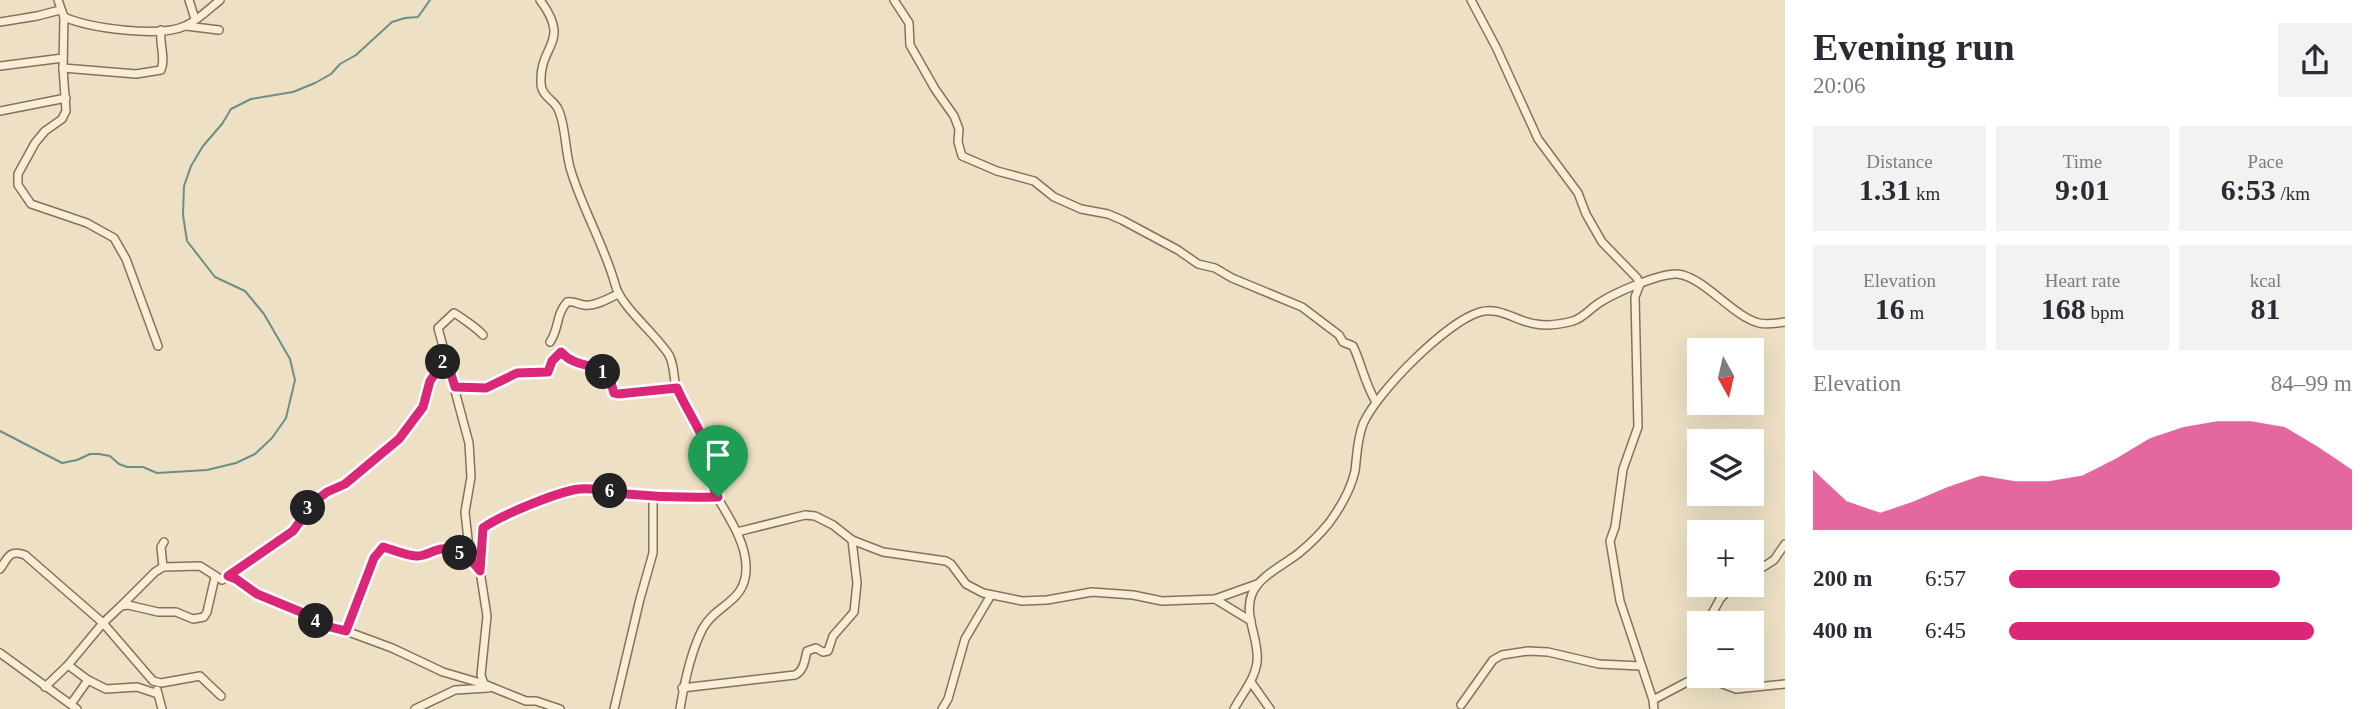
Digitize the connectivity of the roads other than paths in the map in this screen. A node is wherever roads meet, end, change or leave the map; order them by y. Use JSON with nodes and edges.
{"nodes":[{"id":1,"x":58,"y":0,"type":"edge"},
{"id":2,"x":189,"y":0,"type":"edge"},
{"id":3,"x":220,"y":0,"type":"edge"},
{"id":4,"x":540,"y":0,"type":"edge"},
{"id":5,"x":894,"y":0,"type":"edge"},
{"id":6,"x":1471,"y":0,"type":"edge"},
{"id":7,"x":62,"y":13,"type":"junction"},
{"id":8,"x":195,"y":19,"type":"junction"},
{"id":9,"x":0,"y":22,"type":"edge"},
{"id":10,"x":186,"y":26,"type":"junction"},
{"id":11,"x":161,"y":30,"type":"junction"},
{"id":12,"x":219,"y":30,"type":"dead end"},
{"id":13,"x":63,"y":58,"type":"junction"},
{"id":14,"x":0,"y":66,"type":"edge"},
{"id":15,"x":63,"y":68,"type":"junction"},
{"id":16,"x":66,"y":99,"type":"junction"},
{"id":17,"x":0,"y":111,"type":"edge"},
{"id":18,"x":1640,"y":284,"type":"junction"},
{"id":19,"x":618,"y":293,"type":"junction"},
{"id":20,"x":1785,"y":322,"type":"edge"},
{"id":21,"x":483,"y":335,"type":"dead end"},
{"id":22,"x":550,"y":342,"type":"dead end"},
{"id":23,"x":158,"y":346,"type":"dead end"},
{"id":24,"x":446,"y":358,"type":"junction"},
{"id":25,"x":455,"y":387,"type":"junction"},
{"id":26,"x":677,"y":388,"type":"junction"},
{"id":27,"x":1376,"y":402,"type":"junction"},
{"id":28,"x":653,"y":496,"type":"junction"},
{"id":29,"x":718,"y":497,"type":"junction"},
{"id":30,"x":737,"y":532,"type":"junction"},
{"id":31,"x":852,"y":540,"type":"junction"},
{"id":32,"x":164,"y":542,"type":"dead end"},
{"id":33,"x":1785,"y":544,"type":"edge"},
{"id":34,"x":472,"y":560,"type":"junction"},
{"id":35,"x":1764,"y":566,"type":"edge"},
{"id":36,"x":163,"y":567,"type":"junction"},
{"id":37,"x":0,"y":569,"type":"edge"},
{"id":38,"x":480,"y":571,"type":"junction"},
{"id":39,"x":228,"y":576,"type":"junction"},
{"id":40,"x":215,"y":577,"type":"junction"},
{"id":41,"x":1258,"y":584,"type":"junction"},
{"id":42,"x":991,"y":595,"type":"junction"},
{"id":43,"x":1215,"y":600,"type":"junction"},
{"id":44,"x":121,"y":606,"type":"junction"},
{"id":45,"x":1251,"y":621,"type":"junction"},
{"id":46,"x":103,"y":623,"type":"junction"},
{"id":47,"x":346,"y":631,"type":"junction"},
{"id":48,"x":0,"y":653,"type":"edge"},
{"id":49,"x":68,"y":665,"type":"junction"},
{"id":50,"x":1641,"y":666,"type":"junction"},
{"id":51,"x":88,"y":680,"type":"junction"},
{"id":52,"x":156,"y":682,"type":"junction"},
{"id":53,"x":1251,"y":682,"type":"junction"},
{"id":54,"x":1687,"y":682,"type":"edge"},
{"id":55,"x":484,"y":684,"type":"junction"},
{"id":56,"x":1785,"y":684,"type":"edge"},
{"id":57,"x":1764,"y":686,"type":"edge"},
{"id":58,"x":46,"y":687,"type":"junction"},
{"id":59,"x":493,"y":688,"type":"junction"},
{"id":60,"x":682,"y":688,"type":"junction"},
{"id":61,"x":158,"y":694,"type":"junction"},
{"id":62,"x":221,"y":696,"type":"dead end"},
{"id":63,"x":1461,"y":705,"type":"dead end"},
{"id":64,"x":1654,"y":705,"type":"edge"},
{"id":65,"x":74,"y":707,"type":"edge"},
{"id":66,"x":162,"y":709,"type":"edge"},
{"id":67,"x":415,"y":709,"type":"edge"},
{"id":68,"x":560,"y":709,"type":"edge"},
{"id":69,"x":614,"y":709,"type":"edge"},
{"id":70,"x":680,"y":709,"type":"edge"},
{"id":71,"x":942,"y":709,"type":"edge"},
{"id":72,"x":1234,"y":709,"type":"edge"},
{"id":73,"x":1270,"y":709,"type":"edge"}],
"edges":[{"from":1,"to":7,"type":"street"},
{"from":2,"to":8,"type":"street"},
{"from":3,"to":8,"type":"street"},
{"from":4,"to":19,"type":"street"},
{"from":5,"to":27,"type":"street"},
{"from":6,"to":18,"type":"street"},
{"from":7,"to":9,"type":"street"},
{"from":7,"to":11,"type":"street"},
{"from":7,"to":13,"type":"street"},
{"from":8,"to":10,"type":"street"},
{"from":10,"to":11,"type":"street"},
{"from":10,"to":12,"type":"street"},
{"from":11,"to":15,"type":"street"},
{"from":13,"to":14,"type":"street"},
{"from":13,"to":15,"type":"street"},
{"from":15,"to":16,"type":"street"},
{"from":16,"to":17,"type":"street"},
{"from":16,"to":23,"type":"street"},
{"from":18,"to":20,"type":"street"},
{"from":18,"to":27,"type":"street"},
{"from":18,"to":50,"type":"street"},
{"from":19,"to":22,"type":"street"},
{"from":19,"to":26,"type":"street"},
{"from":21,"to":24,"type":"street"},
{"from":24,"to":25,"type":"street"},
{"from":24,"to":39,"type":"street"},
{"from":25,"to":26,"type":"street"},
{"from":25,"to":34,"type":"street"},
{"from":26,"to":29,"type":"street"},
{"from":27,"to":41,"type":"street"},
{"from":28,"to":29,"type":"street"},
{"from":28,"to":38,"type":"street"},
{"from":28,"to":69,"type":"street"},
{"from":29,"to":30,"type":"street"},
{"from":30,"to":31,"type":"street"},
{"from":30,"to":60,"type":"street"},
{"from":31,"to":42,"type":"street"},
{"from":31,"to":60,"type":"street"},
{"from":32,"to":36,"type":"street"},
{"from":33,"to":35,"type":"street"},
{"from":34,"to":38,"type":"street"},
{"from":34,"to":47,"type":"street"},
{"from":36,"to":40,"type":"street"},
{"from":36,"to":44,"type":"street"},
{"from":37,"to":46,"type":"street"},
{"from":38,"to":55,"type":"street"},
{"from":39,"to":40,"type":"street"},
{"from":39,"to":47,"type":"street"},
{"from":40,"to":44,"type":"street"},
{"from":41,"to":43,"type":"street"},
{"from":41,"to":45,"type":"street"},
{"from":42,"to":43,"type":"street"},
{"from":42,"to":71,"type":"street"},
{"from":43,"to":45,"type":"street"},
{"from":44,"to":46,"type":"street"},
{"from":45,"to":53,"type":"street"},
{"from":46,"to":49,"type":"street"},
{"from":46,"to":52,"type":"street"},
{"from":47,"to":55,"type":"street"},
{"from":48,"to":58,"type":"street"},
{"from":49,"to":51,"type":"street"},
{"from":49,"to":58,"type":"street"},
{"from":50,"to":63,"type":"street"},
{"from":50,"to":64,"type":"street"},
{"from":51,"to":61,"type":"street"},
{"from":51,"to":65,"type":"street"},
{"from":52,"to":61,"type":"street"},
{"from":52,"to":62,"type":"street"},
{"from":53,"to":72,"type":"street"},
{"from":53,"to":73,"type":"street"},
{"from":54,"to":64,"type":"street"},
{"from":55,"to":59,"type":"street"},
{"from":56,"to":57,"type":"street"},
{"from":58,"to":65,"type":"street"},
{"from":59,"to":67,"type":"street"},
{"from":59,"to":68,"type":"street"},
{"from":60,"to":70,"type":"street"},
{"from":61,"to":66,"type":"street"}]}
